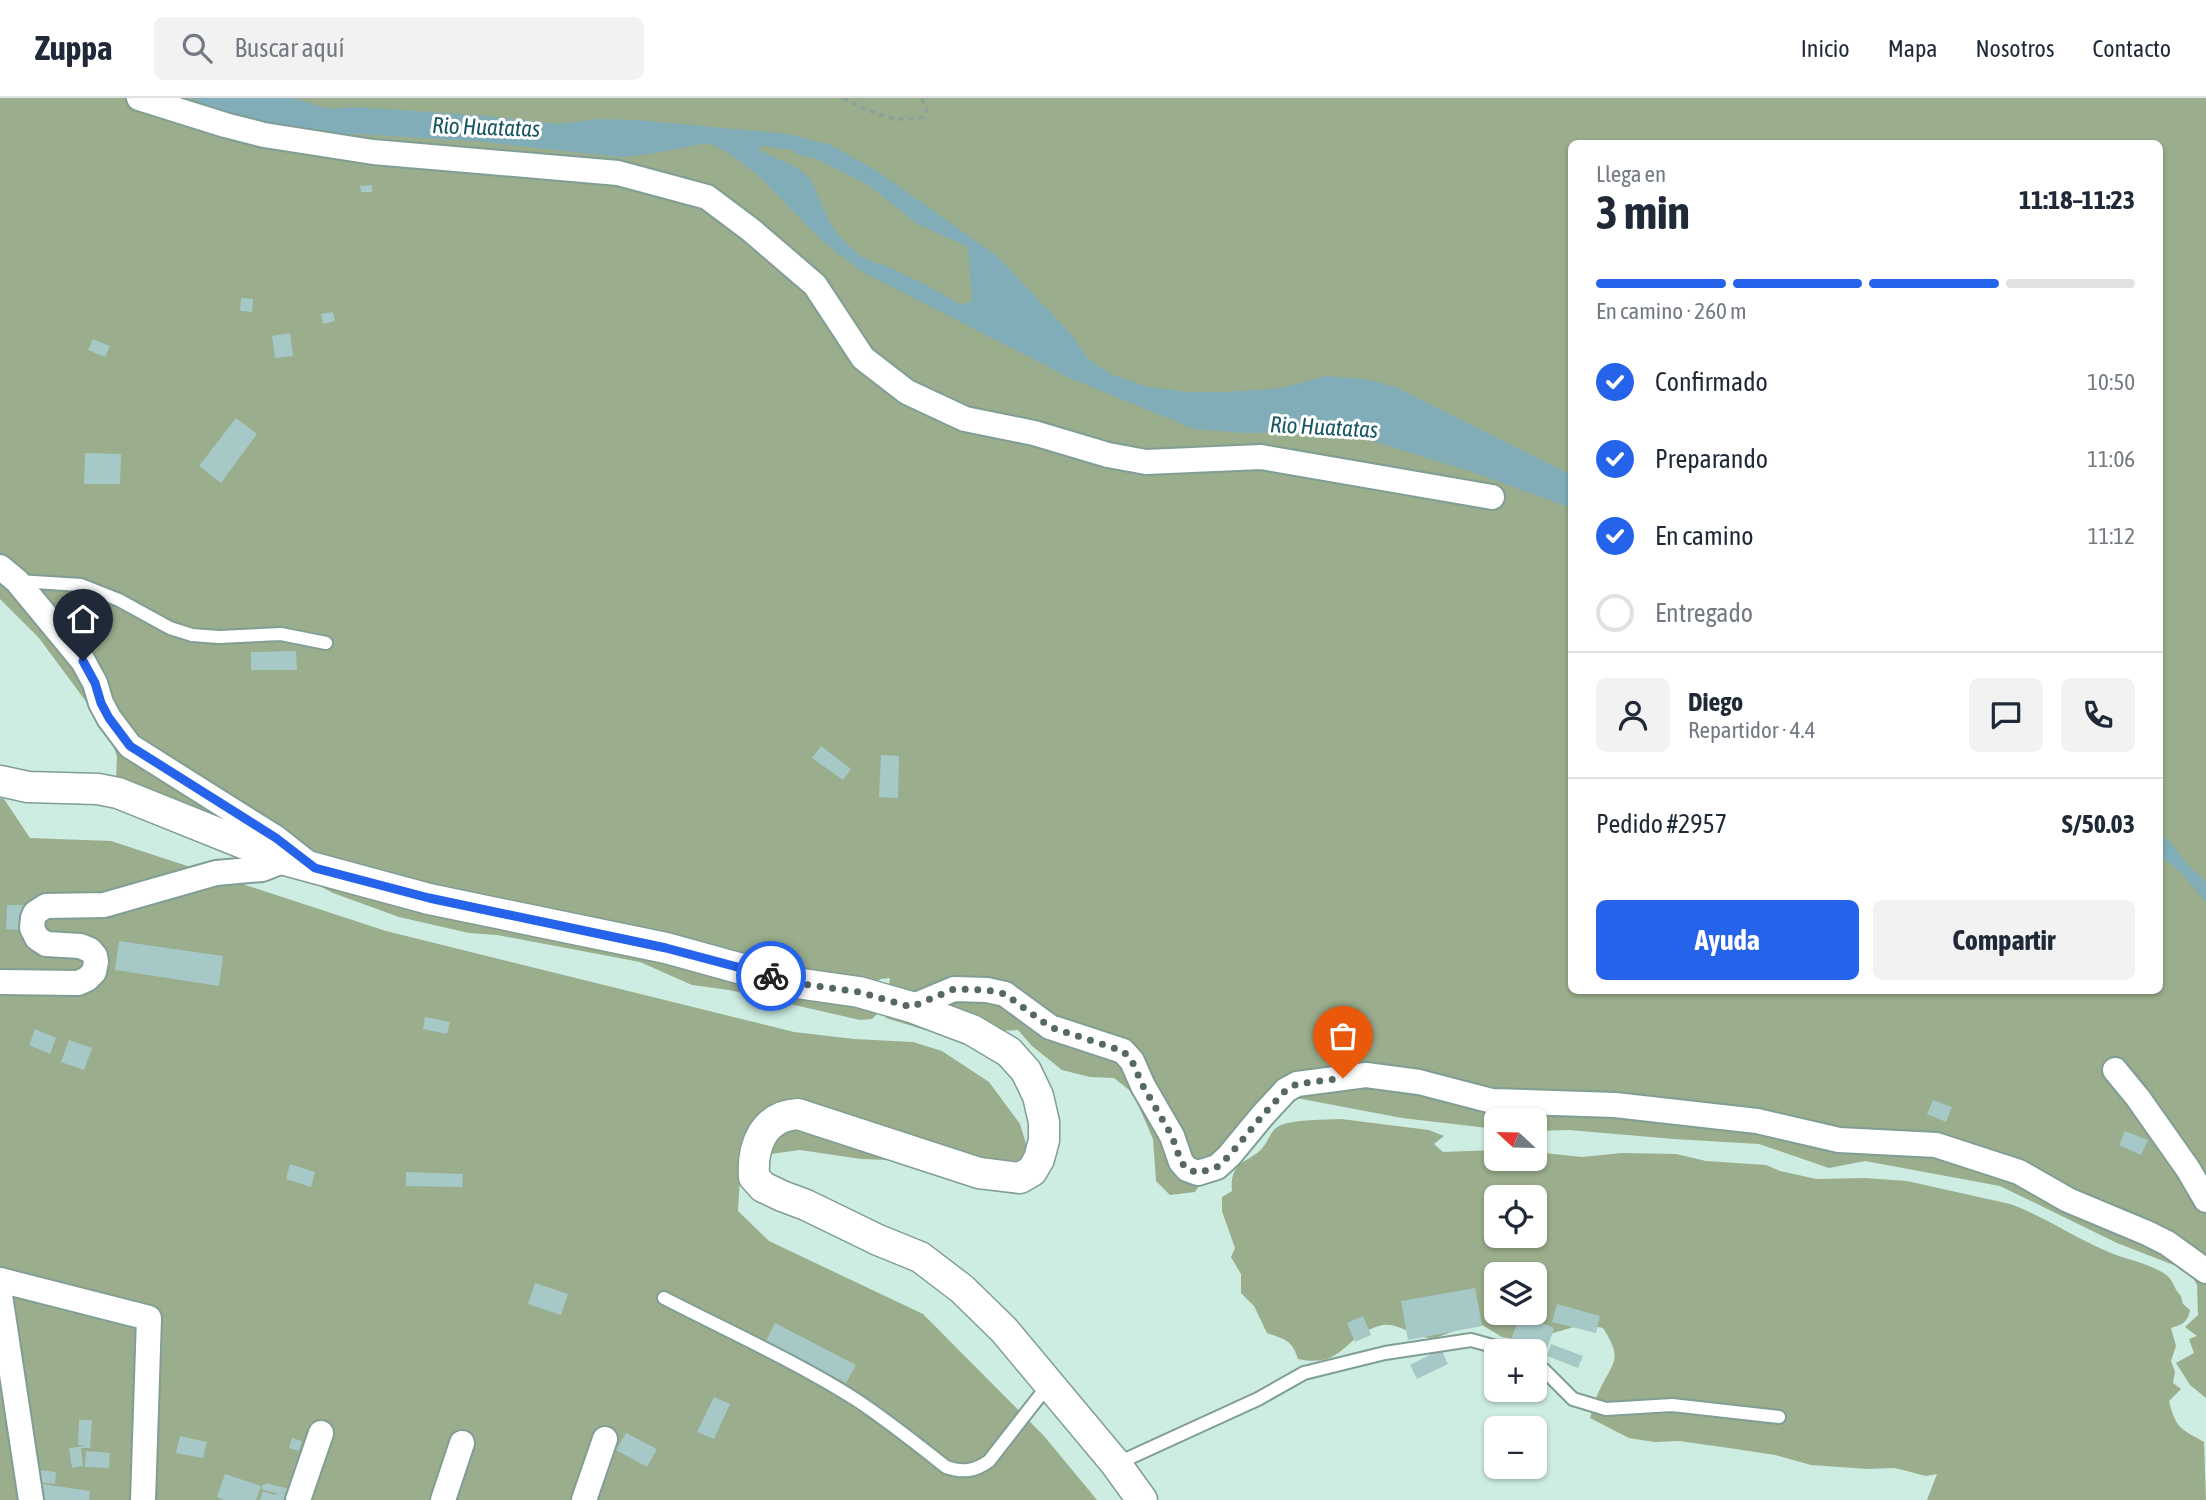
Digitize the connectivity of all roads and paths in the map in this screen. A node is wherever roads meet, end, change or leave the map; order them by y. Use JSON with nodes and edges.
{"nodes":[{"id":1,"x":139,"y":98,"type":"edge"},
{"id":2,"x":843,"y":98,"type":"edge"},
{"id":3,"x":920,"y":98,"type":"edge"},
{"id":4,"x":1492,"y":497,"type":"dead end"},
{"id":5,"x":9,"y":574,"type":"edge"},
{"id":6,"x":327,"y":643,"type":"dead end"},
{"id":7,"x":0,"y":781,"type":"edge"},
{"id":8,"x":285,"y":860,"type":"junction"},
{"id":9,"x":315,"y":868,"type":"junction"},
{"id":10,"x":0,"y":982,"type":"edge"},
{"id":11,"x":911,"y":1007,"type":"junction"},
{"id":12,"x":2115,"y":1070,"type":"dead end"},
{"id":13,"x":2206,"y":1200,"type":"edge"},
{"id":14,"x":2206,"y":1271,"type":"edge"},
{"id":15,"x":0,"y":1280,"type":"edge"},
{"id":16,"x":0,"y":1295,"type":"edge"},
{"id":17,"x":664,"y":1298,"type":"dead end"},
{"id":18,"x":1484,"y":1344,"type":"edge"},
{"id":19,"x":1547,"y":1373,"type":"edge"},
{"id":20,"x":1049,"y":1384,"type":"junction"},
{"id":21,"x":1779,"y":1417,"type":"dead end"},
{"id":22,"x":321,"y":1433,"type":"dead end"},
{"id":23,"x":605,"y":1439,"type":"dead end"},
{"id":24,"x":462,"y":1443,"type":"dead end"},
{"id":25,"x":1115,"y":1464,"type":"junction"},
{"id":26,"x":32,"y":1500,"type":"edge"},
{"id":27,"x":143,"y":1500,"type":"edge"},
{"id":28,"x":298,"y":1500,"type":"edge"},
{"id":29,"x":443,"y":1500,"type":"edge"},
{"id":30,"x":584,"y":1500,"type":"edge"},
{"id":31,"x":1142,"y":1500,"type":"edge"}],
"edges":[{"from":1,"to":4,"type":"street"},
{"from":2,"to":3,"type":"path"},
{"from":5,"to":6,"type":"lane"},
{"from":5,"to":9,"type":"street"},
{"from":7,"to":8,"type":"street"},
{"from":8,"to":9,"type":"street"},
{"from":8,"to":10,"type":"street"},
{"from":9,"to":11,"type":"street"},
{"from":11,"to":14,"type":"street"},
{"from":11,"to":20,"type":"street"},
{"from":12,"to":13,"type":"street"},
{"from":15,"to":27,"type":"street"},
{"from":16,"to":26,"type":"street"},
{"from":17,"to":20,"type":"lane"},
{"from":18,"to":25,"type":"lane"},
{"from":19,"to":21,"type":"lane"},
{"from":20,"to":25,"type":"street"},
{"from":22,"to":28,"type":"street"},
{"from":23,"to":30,"type":"street"},
{"from":24,"to":29,"type":"street"},
{"from":25,"to":31,"type":"street"}]}
